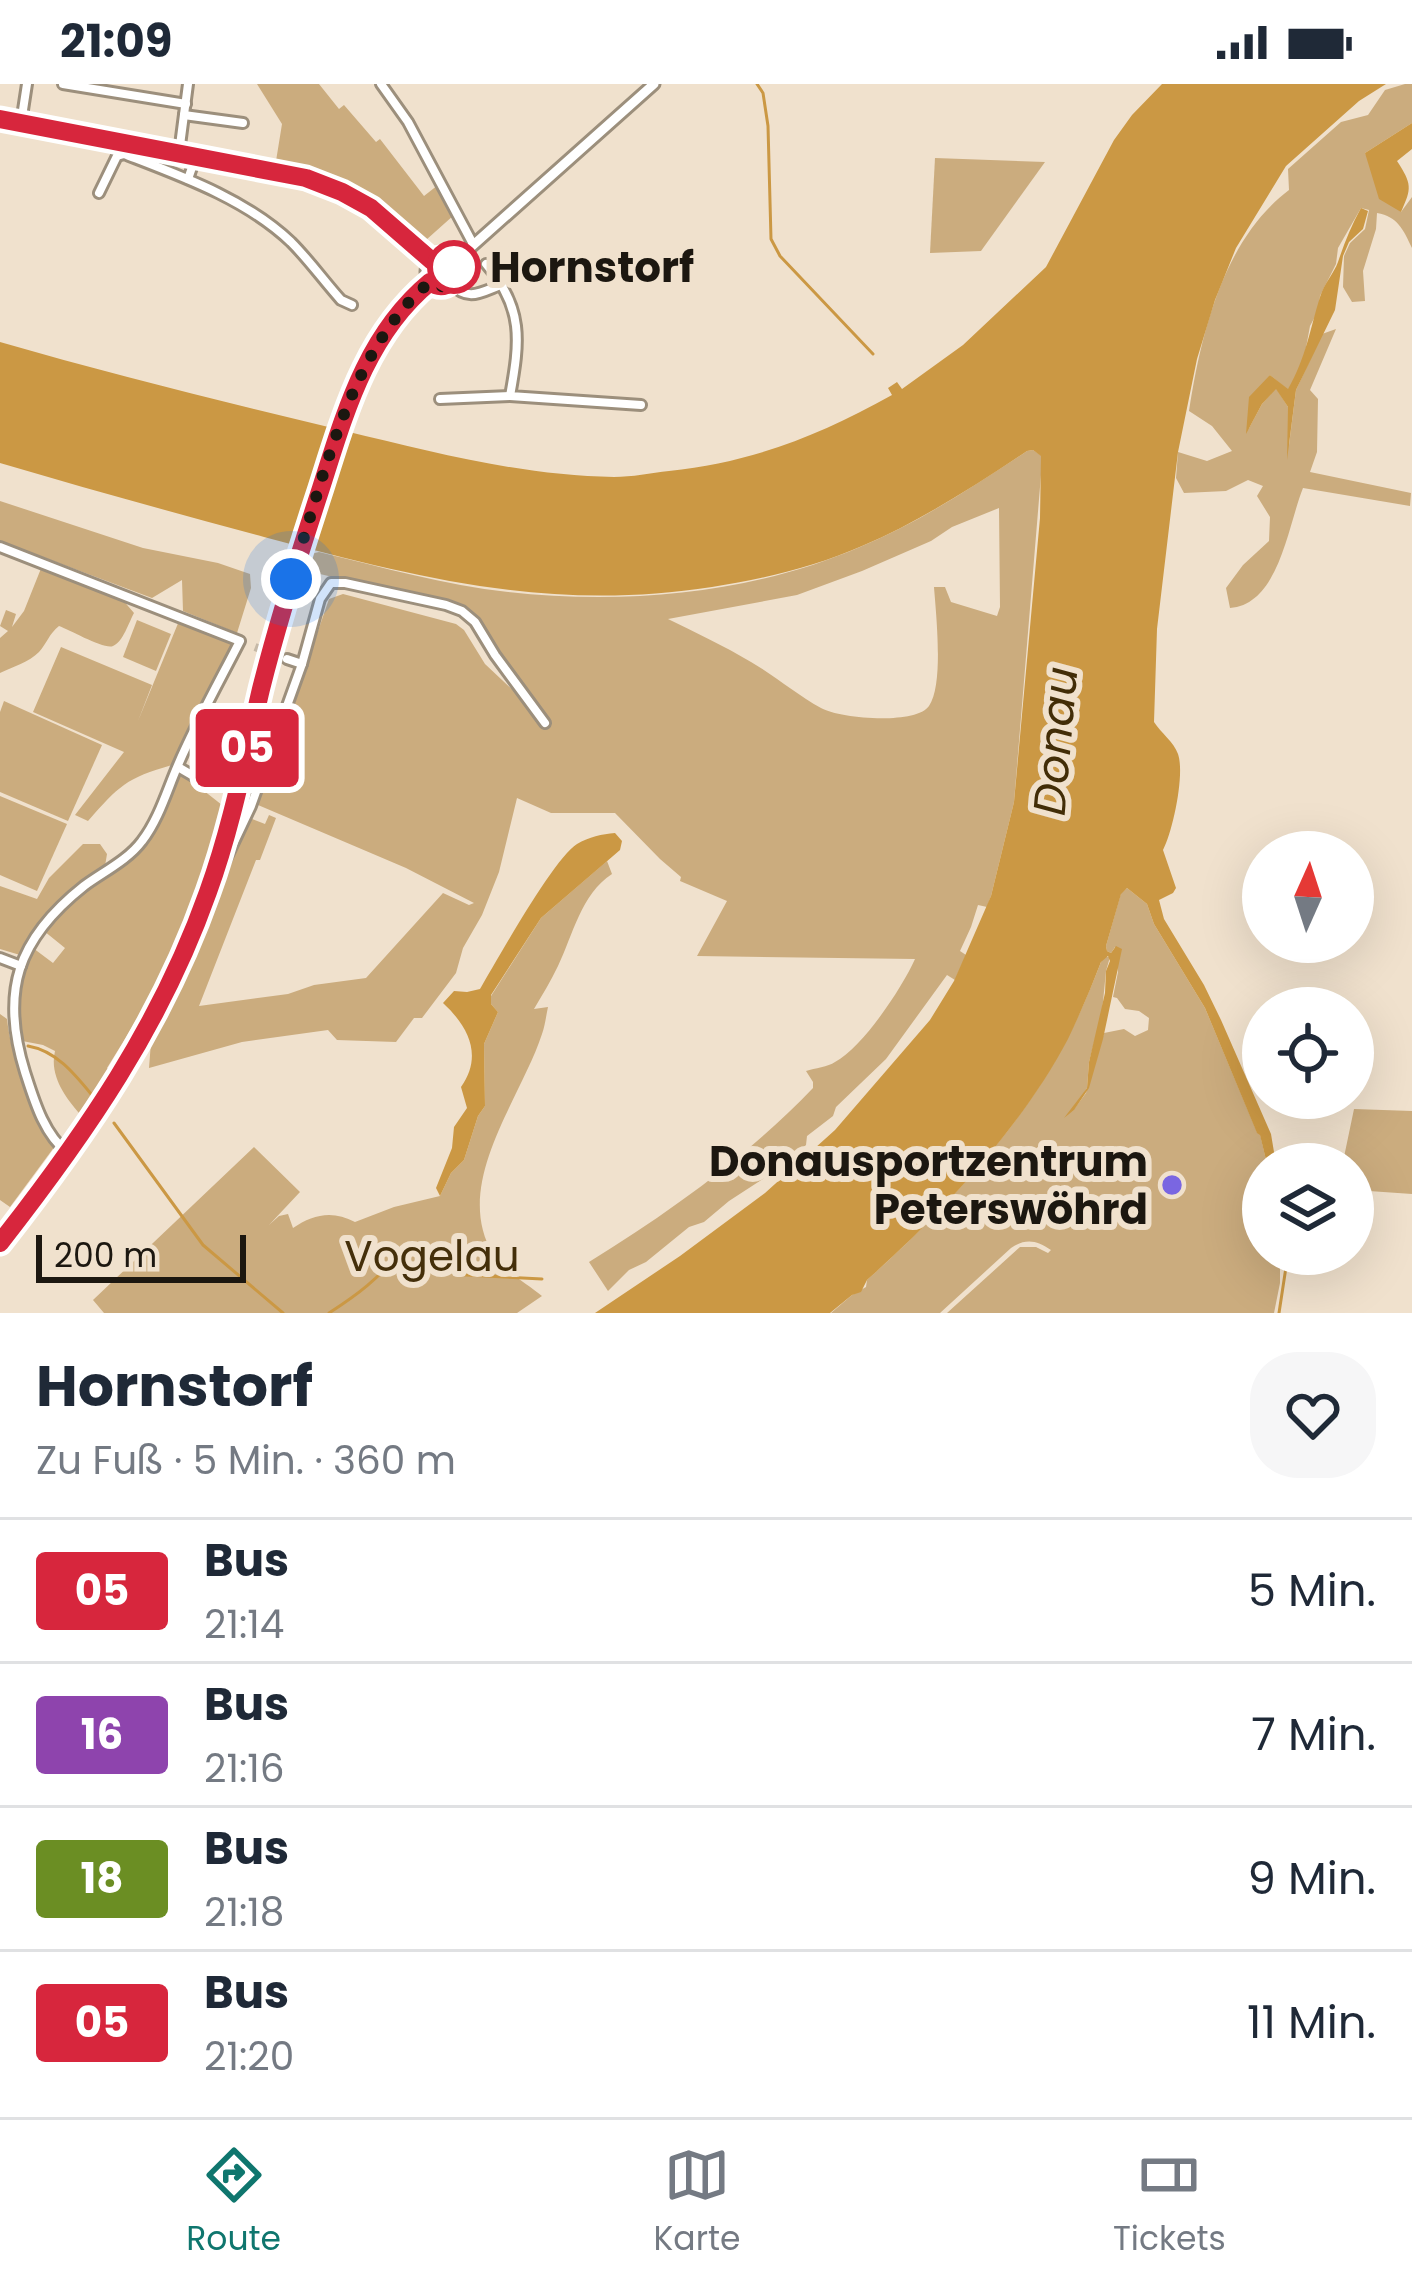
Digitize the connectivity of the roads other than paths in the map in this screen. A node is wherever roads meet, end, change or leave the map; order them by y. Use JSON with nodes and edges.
{"nodes":[{"id":1,"x":27,"y":84,"type":"edge"},
{"id":2,"x":63,"y":84,"type":"edge"},
{"id":3,"x":188,"y":84,"type":"edge"},
{"id":4,"x":381,"y":84,"type":"edge"},
{"id":5,"x":654,"y":84,"type":"edge"},
{"id":6,"x":185,"y":110,"type":"junction"},
{"id":7,"x":0,"y":119,"type":"edge"},
{"id":8,"x":21,"y":123,"type":"junction"},
{"id":9,"x":243,"y":123,"type":"dead end"},
{"id":10,"x":179,"y":153,"type":"junction"},
{"id":11,"x":196,"y":156,"type":"junction"},
{"id":12,"x":188,"y":179,"type":"junction"},
{"id":13,"x":99,"y":193,"type":"dead end"},
{"id":14,"x":461,"y":255,"type":"junction"},
{"id":15,"x":432,"y":261,"type":"junction"},
{"id":16,"x":486,"y":264,"type":"dead end"},
{"id":17,"x":430,"y":282,"type":"junction"},
{"id":18,"x":451,"y":283,"type":"junction"},
{"id":19,"x":503,"y":284,"type":"junction"},
{"id":20,"x":352,"y":305,"type":"dead end"},
{"id":21,"x":510,"y":395,"type":"junction"},
{"id":22,"x":440,"y":399,"type":"dead end"},
{"id":23,"x":641,"y":405,"type":"dead end"},
{"id":24,"x":0,"y":547,"type":"edge"},
{"id":25,"x":240,"y":641,"type":"junction"},
{"id":26,"x":255,"y":647,"type":"tunnel mouth"},
{"id":27,"x":287,"y":658,"type":"tunnel mouth"},
{"id":28,"x":302,"y":664,"type":"junction"},
{"id":29,"x":545,"y":723,"type":"dead end"},
{"id":30,"x":177,"y":766,"type":"junction"},
{"id":31,"x":207,"y":784,"type":"dead end"},
{"id":32,"x":192,"y":934,"type":"junction"},
{"id":33,"x":0,"y":958,"type":"edge"},
{"id":34,"x":21,"y":966,"type":"junction"},
{"id":35,"x":70,"y":1154,"type":"junction"},
{"id":36,"x":0,"y":1243,"type":"edge"}],
"edges":[{"from":1,"to":8,"type":"street"},
{"from":2,"to":6,"type":"street"},
{"from":3,"to":6,"type":"street"},
{"from":4,"to":14,"type":"street"},
{"from":5,"to":14,"type":"main road"},
{"from":6,"to":9,"type":"street"},
{"from":6,"to":10,"type":"street"},
{"from":7,"to":8,"type":"main road"},
{"from":8,"to":10,"type":"main road"},
{"from":10,"to":11,"type":"main road"},
{"from":11,"to":12,"type":"street"},
{"from":11,"to":15,"type":"main road"},
{"from":12,"to":13,"type":"street"},
{"from":12,"to":20,"type":"street"},
{"from":14,"to":15,"type":"main road"},
{"from":14,"to":18,"type":"main road"},
{"from":15,"to":17,"type":"main road"},
{"from":16,"to":19,"type":"street"},
{"from":17,"to":18,"type":"main road"},
{"from":17,"to":32,"type":"main road"},
{"from":18,"to":19,"type":"street"},
{"from":19,"to":21,"type":"street"},
{"from":21,"to":22,"type":"street"},
{"from":21,"to":23,"type":"street"},
{"from":24,"to":25,"type":"street"},
{"from":25,"to":26,"type":"street"},
{"from":25,"to":30,"type":"street"},
{"from":27,"to":28,"type":"street"},
{"from":28,"to":29,"type":"street"},
{"from":28,"to":32,"type":"street"},
{"from":30,"to":31,"type":"street"},
{"from":30,"to":34,"type":"street"},
{"from":32,"to":35,"type":"main road"},
{"from":33,"to":34,"type":"street"},
{"from":34,"to":35,"type":"street"},
{"from":35,"to":36,"type":"main road"}]}
